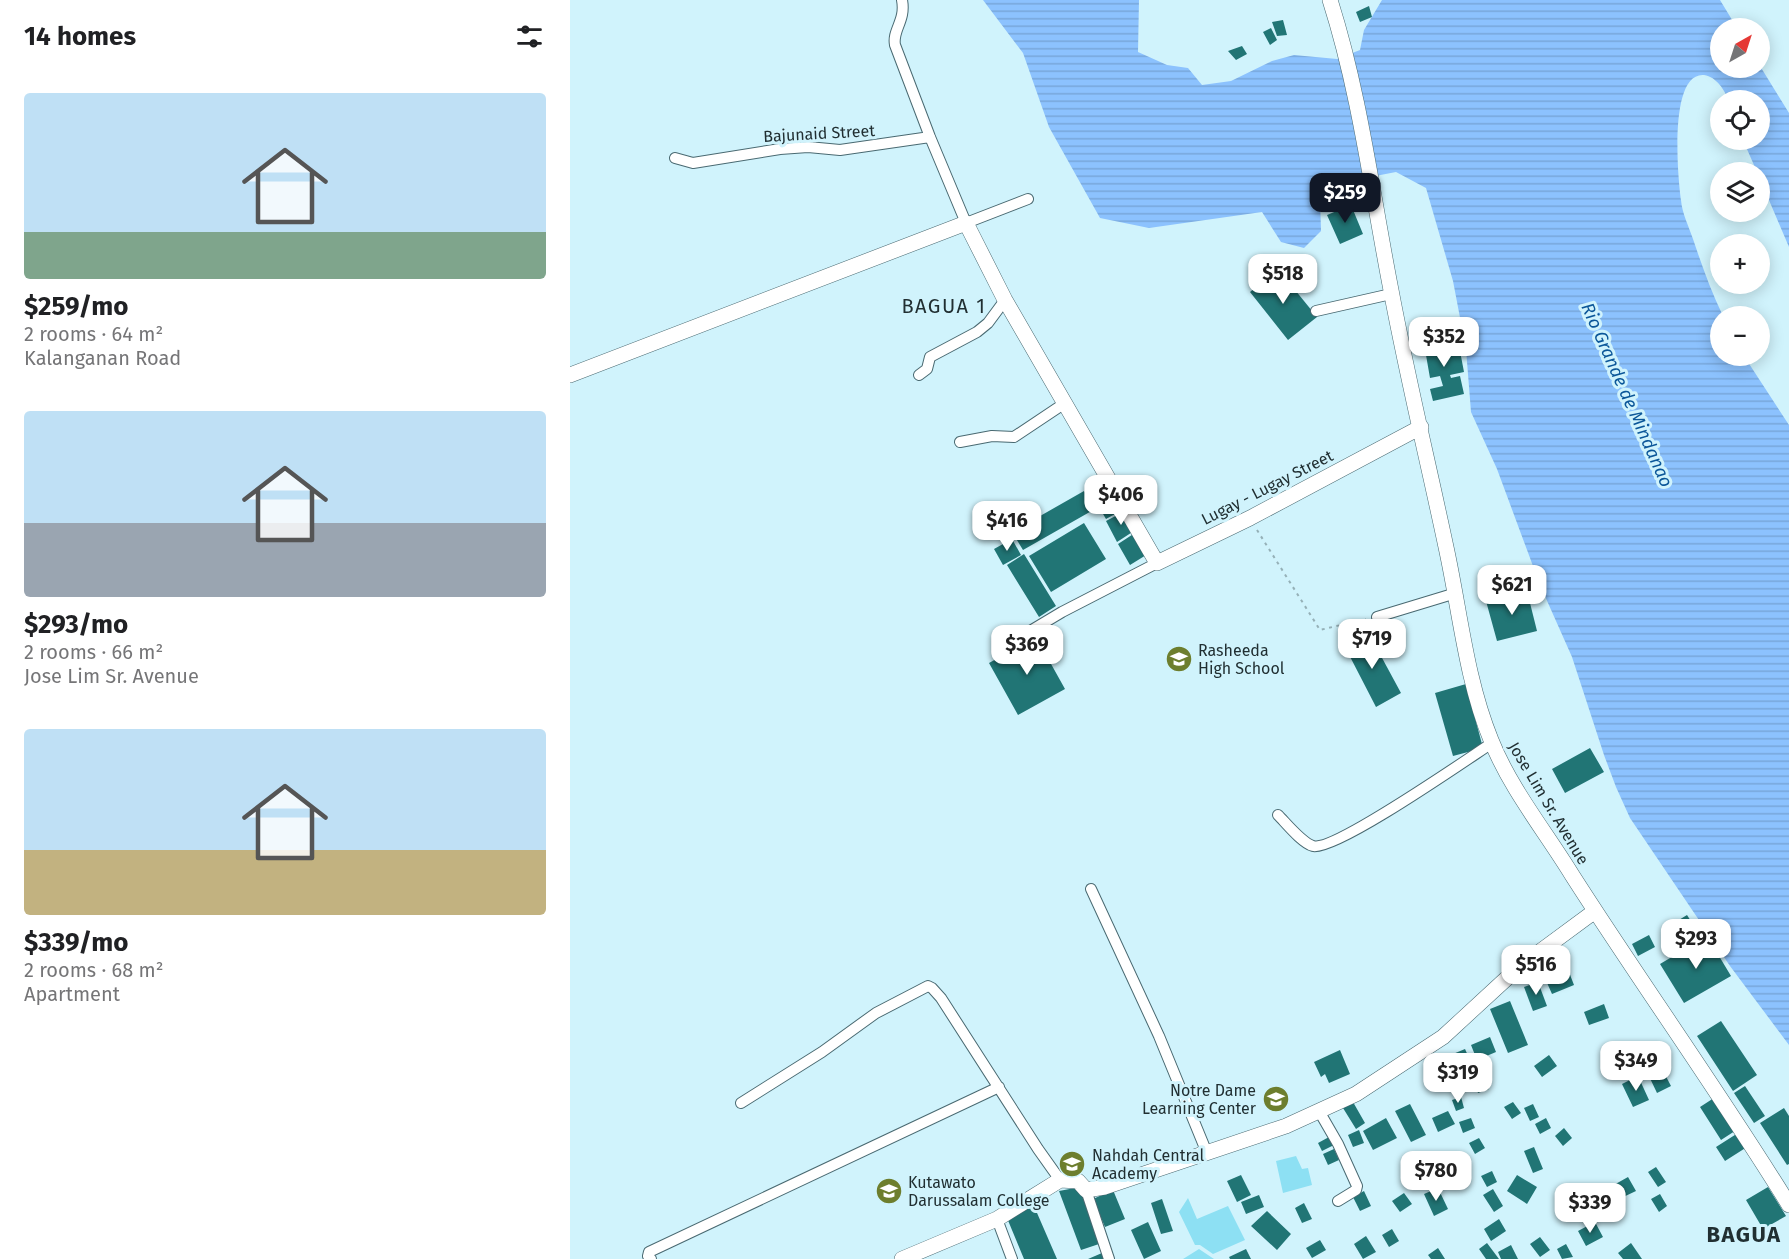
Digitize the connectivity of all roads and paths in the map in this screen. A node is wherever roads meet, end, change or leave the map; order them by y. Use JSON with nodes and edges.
{"nodes":[{"id":1,"x":902,"y":0,"type":"edge"},
{"id":2,"x":1330,"y":0,"type":"edge"},
{"id":3,"x":930,"y":137,"type":"junction"},
{"id":4,"x":675,"y":158,"type":"dead end"},
{"id":5,"x":1028,"y":199,"type":"dead end"},
{"id":6,"x":966,"y":223,"type":"junction"},
{"id":7,"x":1391,"y":294,"type":"junction"},
{"id":8,"x":1005,"y":300,"type":"junction"},
{"id":9,"x":1316,"y":311,"type":"dead end"},
{"id":10,"x":570,"y":375,"type":"edge"},
{"id":11,"x":919,"y":375,"type":"dead end"},
{"id":12,"x":1065,"y":403,"type":"junction"},
{"id":13,"x":1421,"y":427,"type":"junction"},
{"id":14,"x":960,"y":442,"type":"dead end"},
{"id":15,"x":1250,"y":518,"type":"junction"},
{"id":16,"x":1157,"y":563,"type":"junction"},
{"id":17,"x":1456,"y":593,"type":"junction"},
{"id":18,"x":1377,"y":617,"type":"joint"},
{"id":19,"x":1002,"y":648,"type":"dead end"},
{"id":20,"x":1492,"y":743,"type":"junction"},
{"id":21,"x":1278,"y":815,"type":"dead end"},
{"id":22,"x":1091,"y":889,"type":"dead end"},
{"id":23,"x":1595,"y":911,"type":"junction"},
{"id":24,"x":999,"y":1087,"type":"junction"},
{"id":25,"x":741,"y":1103,"type":"dead end"},
{"id":26,"x":1319,"y":1111,"type":"junction"},
{"id":27,"x":1207,"y":1153,"type":"junction"},
{"id":28,"x":1060,"y":1180,"type":"junction"},
{"id":29,"x":1086,"y":1190,"type":"junction"},
{"id":30,"x":1338,"y":1201,"type":"dead end"},
{"id":31,"x":1789,"y":1205,"type":"edge"},
{"id":32,"x":997,"y":1219,"type":"junction"},
{"id":33,"x":651,"y":1259,"type":"edge"},
{"id":34,"x":902,"y":1259,"type":"edge"},
{"id":35,"x":1012,"y":1259,"type":"edge"},
{"id":36,"x":1109,"y":1259,"type":"edge"}],
"edges":[{"from":1,"to":3,"type":"street"},
{"from":2,"to":7,"type":"street","name":"Jose Lim Sr. Avenue"},
{"from":3,"to":4,"type":"street","name":"Bajunaid Street"},
{"from":3,"to":6,"type":"street"},
{"from":5,"to":6,"type":"street"},
{"from":6,"to":8,"type":"street"},
{"from":6,"to":10,"type":"street"},
{"from":7,"to":9,"type":"street"},
{"from":7,"to":13,"type":"street","name":"Jose Lim Sr. Avenue"},
{"from":8,"to":11,"type":"street"},
{"from":8,"to":12,"type":"street"},
{"from":12,"to":14,"type":"street"},
{"from":12,"to":16,"type":"street"},
{"from":13,"to":15,"type":"street","name":"Lugay - Lugay Street"},
{"from":13,"to":17,"type":"street","name":"Jose Lim Sr. Avenue"},
{"from":15,"to":16,"type":"street","name":"Lugay - Lugay Street"},
{"from":15,"to":18,"type":"path"},
{"from":16,"to":19,"type":"street","name":"Lugay - Lugay Street"},
{"from":17,"to":18,"type":"street"},
{"from":17,"to":20,"type":"street","name":"Jose Lim Sr. Avenue"},
{"from":20,"to":21,"type":"street"},
{"from":20,"to":23,"type":"street","name":"Jose Lim Sr. Avenue"},
{"from":22,"to":27,"type":"street"},
{"from":23,"to":26,"type":"street"},
{"from":23,"to":31,"type":"street","name":"Jose Lim Sr. Avenue"},
{"from":24,"to":25,"type":"street"},
{"from":24,"to":28,"type":"street"},
{"from":24,"to":33,"type":"street"},
{"from":26,"to":27,"type":"street"},
{"from":26,"to":30,"type":"street"},
{"from":27,"to":29,"type":"street"},
{"from":28,"to":29,"type":"street"},
{"from":28,"to":32,"type":"street"},
{"from":29,"to":36,"type":"street"},
{"from":32,"to":34,"type":"street"},
{"from":32,"to":35,"type":"street"}]}
